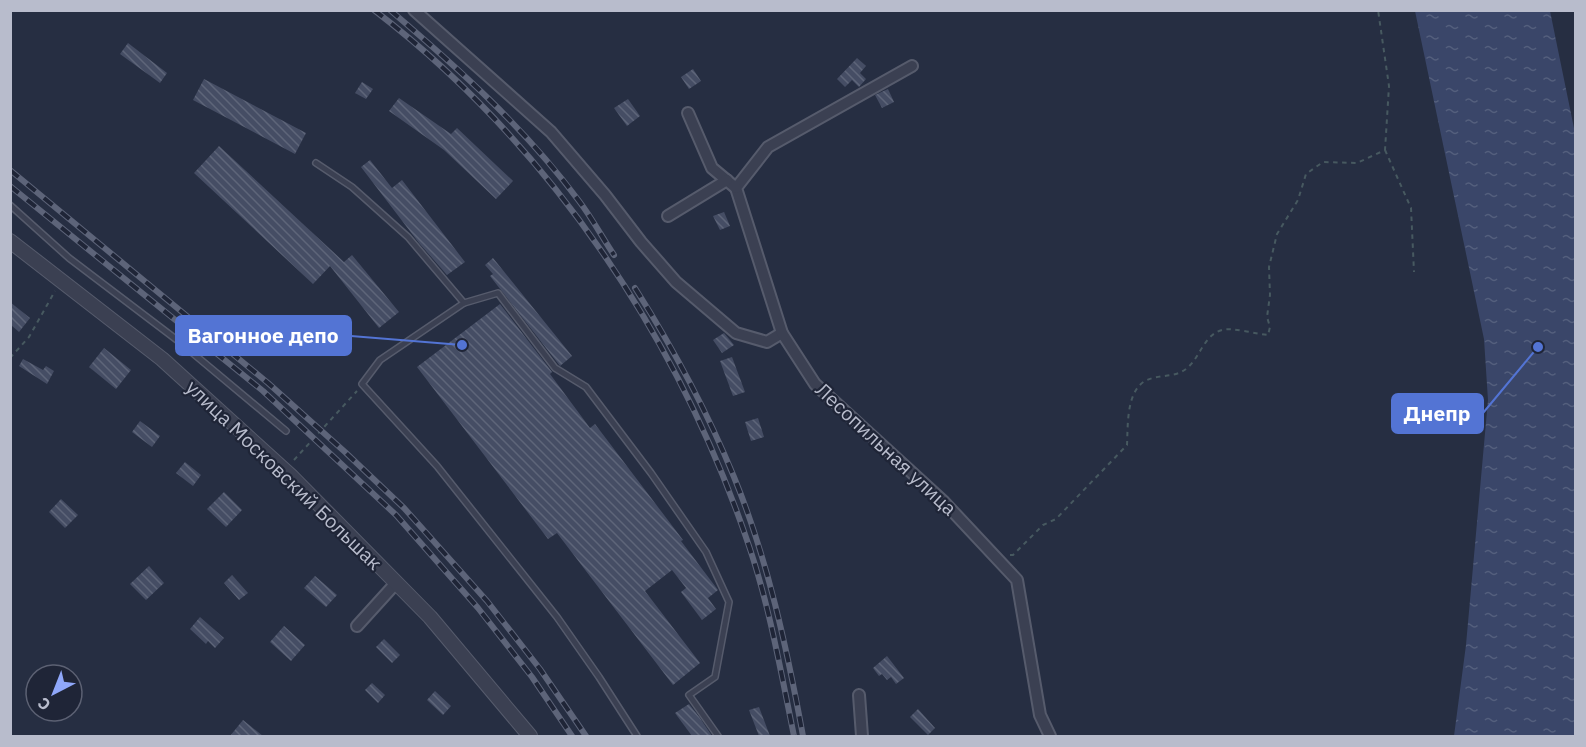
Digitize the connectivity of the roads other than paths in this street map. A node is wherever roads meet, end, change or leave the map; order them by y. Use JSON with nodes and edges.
{"nodes":[{"id":1,"x":414,"y":10,"type":"edge"},
{"id":2,"x":912,"y":66,"type":"dead end"},
{"id":3,"x":687,"y":112,"type":"dead end"},
{"id":4,"x":316,"y":163,"type":"dead end"},
{"id":5,"x":731,"y":184,"type":"junction"},
{"id":6,"x":10,"y":205,"type":"edge"},
{"id":7,"x":668,"y":216,"type":"dead end"},
{"id":8,"x":10,"y":241,"type":"edge"},
{"id":9,"x":464,"y":303,"type":"junction"},
{"id":10,"x":782,"y":333,"type":"junction"},
{"id":11,"x":286,"y":431,"type":"dead end"},
{"id":12,"x":396,"y":583,"type":"junction"},
{"id":13,"x":357,"y":626,"type":"dead end"},
{"id":14,"x":859,"y":695,"type":"dead end"},
{"id":15,"x":531,"y":736,"type":"edge"},
{"id":16,"x":637,"y":736,"type":"edge"},
{"id":17,"x":718,"y":736,"type":"edge"},
{"id":18,"x":862,"y":736,"type":"edge"},
{"id":19,"x":1050,"y":736,"type":"edge"}],
"edges":[{"from":1,"to":10,"type":"street"},
{"from":2,"to":5,"type":"street"},
{"from":3,"to":5,"type":"street"},
{"from":4,"to":9,"type":"lane"},
{"from":5,"to":7,"type":"street"},
{"from":5,"to":10,"type":"street","name":"Лесопильная улица"},
{"from":6,"to":11,"type":"lane"},
{"from":8,"to":12,"type":"street","name":"улица Московский Большак"},
{"from":9,"to":16,"type":"lane"},
{"from":9,"to":17,"type":"lane"},
{"from":10,"to":19,"type":"street","name":"Лесопильная улица"},
{"from":12,"to":13,"type":"street"},
{"from":12,"to":15,"type":"street","name":"улица Московский Большак"},
{"from":14,"to":18,"type":"street"}]}
